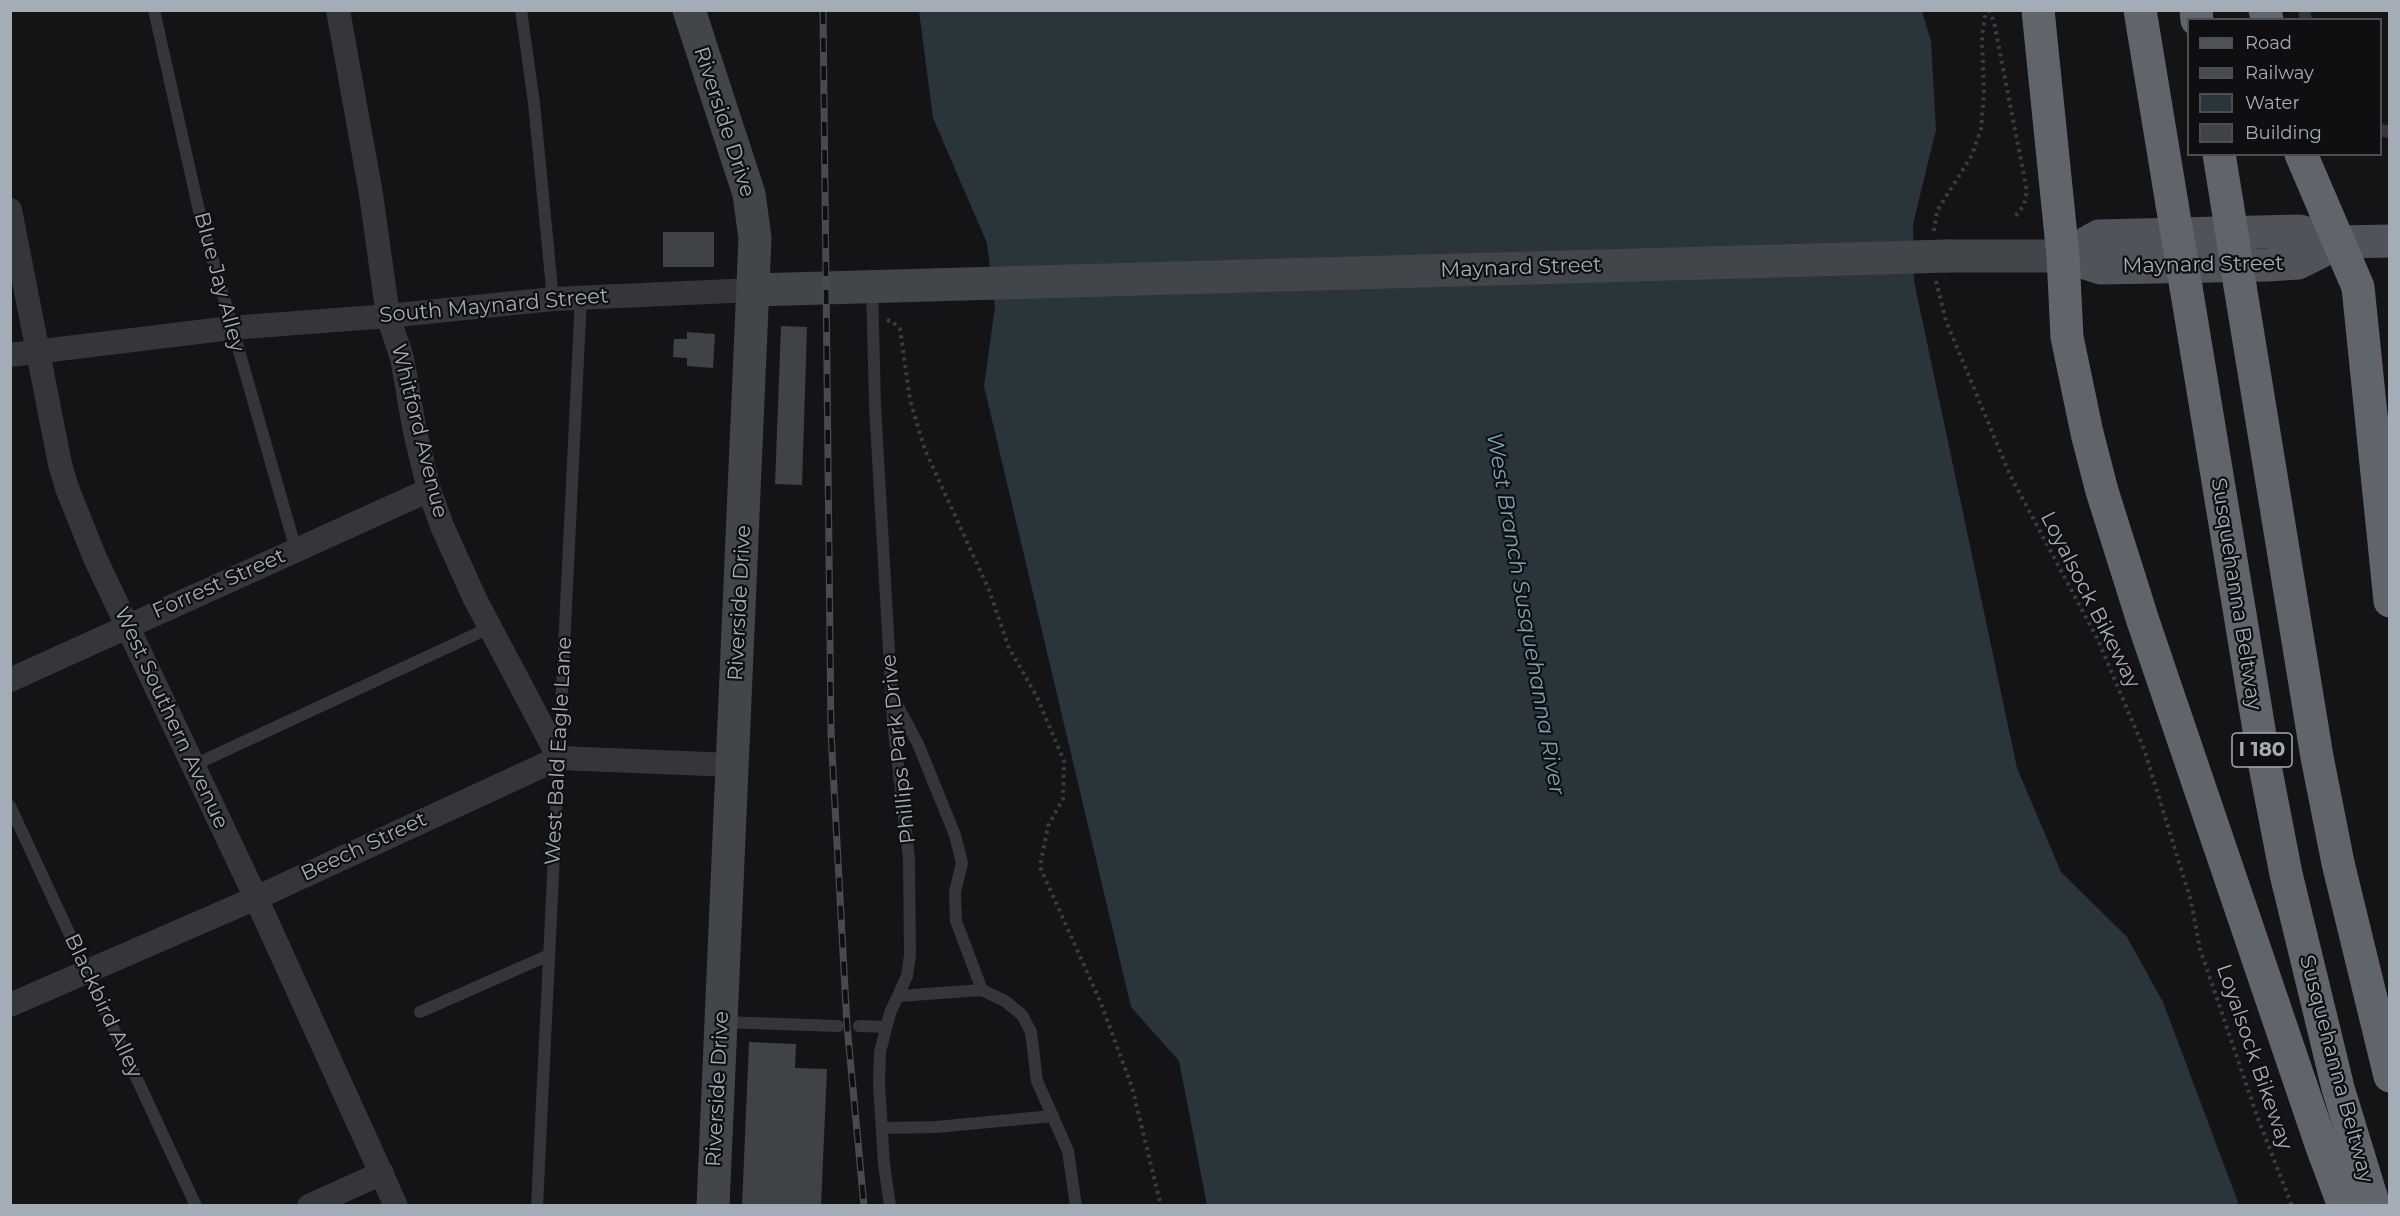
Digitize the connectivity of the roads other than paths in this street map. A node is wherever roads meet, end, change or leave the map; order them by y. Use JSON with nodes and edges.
{"nodes":[{"id":1,"x":154,"y":10,"type":"edge"},
{"id":2,"x":338,"y":10,"type":"edge"},
{"id":3,"x":521,"y":10,"type":"edge"},
{"id":4,"x":689,"y":10,"type":"edge"},
{"id":5,"x":2038,"y":10,"type":"edge"},
{"id":6,"x":2140,"y":10,"type":"edge"},
{"id":7,"x":2219,"y":156,"type":"edge"},
{"id":8,"x":2302,"y":156,"type":"edge"},
{"id":9,"x":10,"y":210,"type":"edge"},
{"id":10,"x":2390,"y":241,"type":"edge"},
{"id":11,"x":2340,"y":242,"type":"junction"},
{"id":12,"x":2063,"y":256,"type":"junction"},
{"id":13,"x":978,"y":283,"type":"joint"},
{"id":14,"x":872,"y":287,"type":"junction"},
{"id":15,"x":753,"y":290,"type":"junction"},
{"id":16,"x":581,"y":297,"type":"junction"},
{"id":17,"x":553,"y":299,"type":"junction"},
{"id":18,"x":387,"y":316,"type":"junction"},
{"id":19,"x":231,"y":328,"type":"junction"},
{"id":20,"x":39,"y":352,"type":"junction"},
{"id":21,"x":10,"y":355,"type":"edge"},
{"id":22,"x":429,"y":490,"type":"junction"},
{"id":23,"x":296,"y":550,"type":"junction"},
{"id":24,"x":2390,"y":601,"type":"edge"},
{"id":25,"x":127,"y":625,"type":"junction"},
{"id":26,"x":489,"y":628,"type":"junction"},
{"id":27,"x":10,"y":680,"type":"edge"},
{"id":28,"x":891,"y":693,"type":"junction"},
{"id":29,"x":559,"y":758,"type":"junction"},
{"id":30,"x":194,"y":765,"type":"junction"},
{"id":31,"x":732,"y":765,"type":"junction"},
{"id":32,"x":10,"y":806,"type":"edge"},
{"id":33,"x":256,"y":898,"type":"junction"},
{"id":34,"x":549,"y":955,"type":"junction"},
{"id":35,"x":87,"y":970,"type":"junction"},
{"id":36,"x":982,"y":990,"type":"junction"},
{"id":37,"x":899,"y":996,"type":"junction"},
{"id":38,"x":10,"y":1005,"type":"edge"},
{"id":39,"x":420,"y":1012,"type":"dead end"},
{"id":40,"x":721,"y":1022,"type":"junction"},
{"id":41,"x":838,"y":1026,"type":"dead end"},
{"id":42,"x":859,"y":1026,"type":"dead end"},
{"id":43,"x":886,"y":1027,"type":"junction"},
{"id":44,"x":2390,"y":1076,"type":"edge"},
{"id":45,"x":1053,"y":1116,"type":"junction"},
{"id":46,"x":882,"y":1128,"type":"junction"},
{"id":47,"x":381,"y":1173,"type":"junction"},
{"id":48,"x":196,"y":1206,"type":"edge"},
{"id":49,"x":309,"y":1206,"type":"edge"},
{"id":50,"x":396,"y":1206,"type":"edge"},
{"id":51,"x":537,"y":1206,"type":"edge"},
{"id":52,"x":713,"y":1206,"type":"edge"},
{"id":53,"x":890,"y":1206,"type":"edge"},
{"id":54,"x":1076,"y":1206,"type":"edge"},
{"id":55,"x":2344,"y":1206,"type":"edge"},
{"id":56,"x":2374,"y":1206,"type":"edge"}],
"edges":[{"from":1,"to":19,"type":"lane","name":"Blue Jay Alley"},
{"from":2,"to":18,"type":"street","name":"Whitford Avenue"},
{"from":3,"to":17,"type":"lane"},
{"from":4,"to":15,"type":"main road","name":"Riverside Drive"},
{"from":5,"to":12,"type":"highway"},
{"from":6,"to":56,"type":"highway","name":"Susquehanna Beltway","number":"I 180","bridge":true},
{"from":7,"to":44,"type":"highway","number":"I 180","bridge":true},
{"from":8,"to":11,"type":"highway"},
{"from":9,"to":20,"type":"street","name":"West Southern Avenue"},
{"from":10,"to":11,"type":"main road","name":"Maynard Street"},
{"from":11,"to":12,"type":"main road","name":"Maynard Street"},
{"from":11,"to":24,"type":"highway"},
{"from":12,"to":13,"type":"main road","name":"Maynard Street","bridge":true},
{"from":12,"to":55,"type":"highway"},
{"from":13,"to":14,"type":"main road","name":"South Maynard Street"},
{"from":14,"to":15,"type":"main road","name":"South Maynard Street"},
{"from":14,"to":28,"type":"lane","name":"Phillips Park Drive"},
{"from":15,"to":16,"type":"street","name":"South Maynard Street"},
{"from":15,"to":31,"type":"main road","name":"Riverside Drive"},
{"from":16,"to":17,"type":"street","name":"South Maynard Street"},
{"from":16,"to":29,"type":"lane","name":"West Bald Eagle Lane"},
{"from":17,"to":18,"type":"street","name":"South Maynard Street"},
{"from":18,"to":19,"type":"street","name":"South Maynard Street"},
{"from":18,"to":22,"type":"street","name":"Whitford Avenue"},
{"from":19,"to":20,"type":"street","name":"South Maynard Street"},
{"from":19,"to":23,"type":"lane","name":"Blue Jay Alley"},
{"from":20,"to":21,"type":"street","name":"South Maynard Street"},
{"from":20,"to":25,"type":"street","name":"West Southern Avenue"},
{"from":22,"to":23,"type":"street","name":"Forrest Street"},
{"from":22,"to":26,"type":"street","name":"Whitford Avenue"},
{"from":23,"to":25,"type":"street","name":"Forrest Street"},
{"from":25,"to":27,"type":"street","name":"Forrest Street"},
{"from":25,"to":30,"type":"street","name":"West Southern Avenue"},
{"from":26,"to":29,"type":"street","name":"Whitford Avenue"},
{"from":26,"to":30,"type":"lane"},
{"from":28,"to":36,"type":"lane"},
{"from":28,"to":37,"type":"lane","name":"Phillips Park Drive"},
{"from":29,"to":31,"type":"street","name":"Beech Street"},
{"from":29,"to":33,"type":"street","name":"Beech Street"},
{"from":29,"to":34,"type":"lane","name":"West Bald Eagle Lane"},
{"from":30,"to":33,"type":"street","name":"West Southern Avenue"},
{"from":31,"to":40,"type":"main road","name":"Riverside Drive"},
{"from":32,"to":35,"type":"lane","name":"Blackbird Alley"},
{"from":33,"to":35,"type":"street","name":"Beech Street"},
{"from":33,"to":47,"type":"street","name":"West Southern Avenue"},
{"from":34,"to":39,"type":"lane"},
{"from":34,"to":51,"type":"lane","name":"West Bald Eagle Lane"},
{"from":35,"to":38,"type":"street","name":"Beech Street"},
{"from":35,"to":48,"type":"lane","name":"Blackbird Alley"},
{"from":36,"to":37,"type":"lane"},
{"from":36,"to":45,"type":"lane"},
{"from":37,"to":43,"type":"lane","name":"Phillips Park Drive"},
{"from":40,"to":41,"type":"lane"},
{"from":40,"to":52,"type":"main road","name":"Riverside Drive"},
{"from":42,"to":43,"type":"lane"},
{"from":43,"to":46,"type":"lane","name":"Phillips Park Drive"},
{"from":45,"to":46,"type":"lane"},
{"from":45,"to":54,"type":"lane"},
{"from":46,"to":53,"type":"lane","name":"Phillips Park Drive"},
{"from":47,"to":49,"type":"street"},
{"from":47,"to":50,"type":"street","name":"West Southern Avenue"}]}
